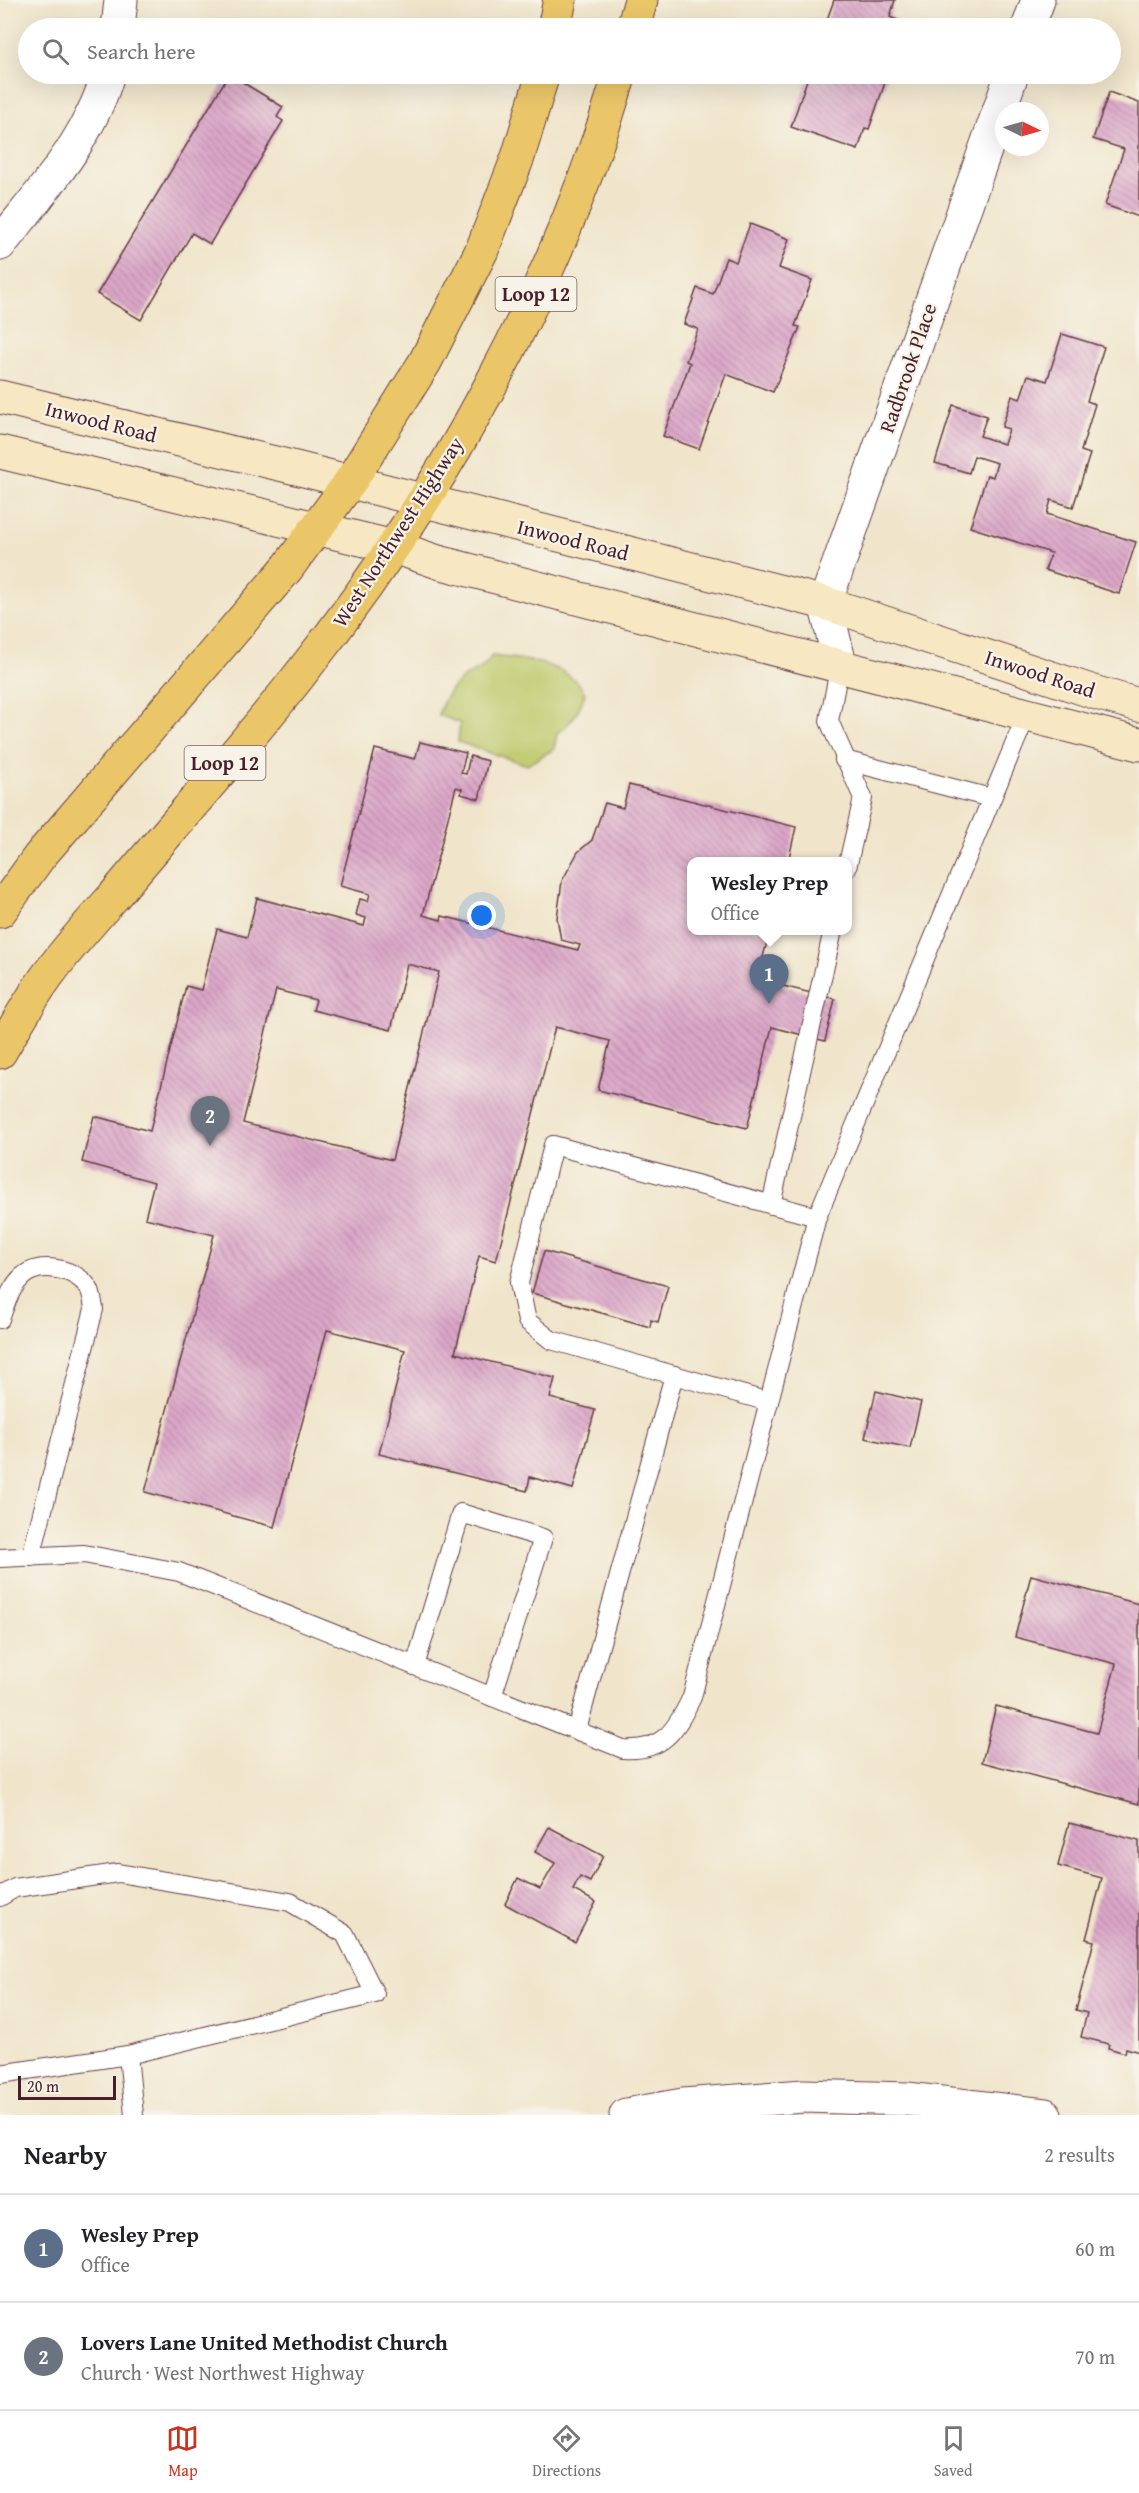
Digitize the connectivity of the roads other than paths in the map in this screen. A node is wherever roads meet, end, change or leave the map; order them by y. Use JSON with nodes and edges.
{"nodes":[{"id":1,"x":121,"y":0,"type":"edge"},
{"id":2,"x":560,"y":0,"type":"edge"},
{"id":3,"x":641,"y":0,"type":"edge"},
{"id":4,"x":1038,"y":0,"type":"edge"},
{"id":5,"x":119,"y":18,"type":"edge"},
{"id":6,"x":556,"y":18,"type":"edge"},
{"id":7,"x":636,"y":18,"type":"edge"},
{"id":8,"x":1032,"y":18,"type":"edge"},
{"id":9,"x":105,"y":84,"type":"edge"},
{"id":10,"x":540,"y":84,"type":"edge"},
{"id":11,"x":616,"y":84,"type":"edge"},
{"id":12,"x":1008,"y":84,"type":"edge"},
{"id":13,"x":0,"y":244,"type":"edge"},
{"id":14,"x":0,"y":397,"type":"edge"},
{"id":15,"x":0,"y":452,"type":"edge"},
{"id":16,"x":350,"y":482,"type":"junction"},
{"id":17,"x":422,"y":501,"type":"junction"},
{"id":18,"x":318,"y":528,"type":"junction"},
{"id":19,"x":394,"y":547,"type":"junction"},
{"id":20,"x":825,"y":603,"type":"junction"},
{"id":21,"x":840,"y":664,"type":"junction"},
{"id":22,"x":1139,"y":705,"type":"edge"},
{"id":23,"x":1027,"y":714,"type":"junction"},
{"id":24,"x":1139,"y":744,"type":"edge"},
{"id":25,"x":844,"y":760,"type":"junction"},
{"id":26,"x":991,"y":798,"type":"junction"},
{"id":27,"x":850,"y":857,"type":"edge"},
{"id":28,"x":0,"y":911,"type":"edge"},
{"id":29,"x":832,"y":935,"type":"edge"},
{"id":30,"x":0,"y":1052,"type":"edge"},
{"id":31,"x":771,"y":1205,"type":"junction"},
{"id":32,"x":817,"y":1217,"type":"junction"},
{"id":33,"x":0,"y":1319,"type":"edge"},
{"id":34,"x":674,"y":1375,"type":"junction"},
{"id":35,"x":769,"y":1402,"type":"junction"},
{"id":36,"x":31,"y":1557,"type":"junction"},
{"id":37,"x":0,"y":1558,"type":"edge"},
{"id":38,"x":415,"y":1666,"type":"junction"},
{"id":39,"x":492,"y":1696,"type":"junction"},
{"id":40,"x":577,"y":1730,"type":"junction"},
{"id":41,"x":0,"y":1897,"type":"edge"},
{"id":42,"x":128,"y":2055,"type":"junction"},
{"id":43,"x":0,"y":2074,"type":"edge"},
{"id":44,"x":134,"y":2115,"type":"edge"},
{"id":45,"x":626,"y":2115,"type":"edge"},
{"id":46,"x":1045,"y":2115,"type":"edge"}],
"edges":[{"from":1,"to":5,"type":"street"},
{"from":2,"to":6,"type":"main road"},
{"from":3,"to":7,"type":"main road"},
{"from":4,"to":8,"type":"street"},
{"from":9,"to":13,"type":"street"},
{"from":10,"to":16,"type":"main road","number":"Loop 12"},
{"from":11,"to":17,"type":"main road","name":"West Northwest Highway","number":"Loop 12"},
{"from":12,"to":20,"type":"street","name":"Radbrook Place"},
{"from":14,"to":16,"type":"main road","name":"Inwood Road"},
{"from":15,"to":18,"type":"main road","name":"Inwood Road"},
{"from":16,"to":17,"type":"main road","name":"Inwood Road"},
{"from":16,"to":18,"type":"main road","number":"Loop 12"},
{"from":17,"to":19,"type":"main road","name":"West Northwest Highway","number":"Loop 12"},
{"from":17,"to":20,"type":"main road","name":"Inwood Road"},
{"from":18,"to":19,"type":"main road","name":"Inwood Road"},
{"from":18,"to":28,"type":"main road","number":"Loop 12"},
{"from":19,"to":21,"type":"main road","name":"Inwood Road"},
{"from":19,"to":30,"type":"main road","name":"West Northwest Highway","number":"Loop 12"},
{"from":20,"to":21,"type":"street"},
{"from":20,"to":22,"type":"main road","name":"Inwood Road"},
{"from":21,"to":23,"type":"main road","name":"Inwood Road"},
{"from":21,"to":25,"type":"lane"},
{"from":23,"to":24,"type":"main road","name":"Inwood Road"},
{"from":23,"to":26,"type":"lane"},
{"from":25,"to":26,"type":"lane"},
{"from":25,"to":27,"type":"lane"},
{"from":26,"to":32,"type":"lane"},
{"from":29,"to":31,"type":"lane"},
{"from":31,"to":32,"type":"lane"},
{"from":31,"to":34,"type":"lane"},
{"from":32,"to":35,"type":"lane"},
{"from":33,"to":36,"type":"lane"},
{"from":34,"to":35,"type":"lane"},
{"from":34,"to":40,"type":"lane"},
{"from":35,"to":40,"type":"lane"},
{"from":36,"to":37,"type":"lane"},
{"from":36,"to":38,"type":"lane"},
{"from":38,"to":39,"type":"lane"},
{"from":38,"to":39,"type":"lane"},
{"from":39,"to":40,"type":"lane"},
{"from":41,"to":42,"type":"lane"},
{"from":42,"to":43,"type":"lane"},
{"from":42,"to":44,"type":"lane"},
{"from":45,"to":46,"type":"street"}]}
